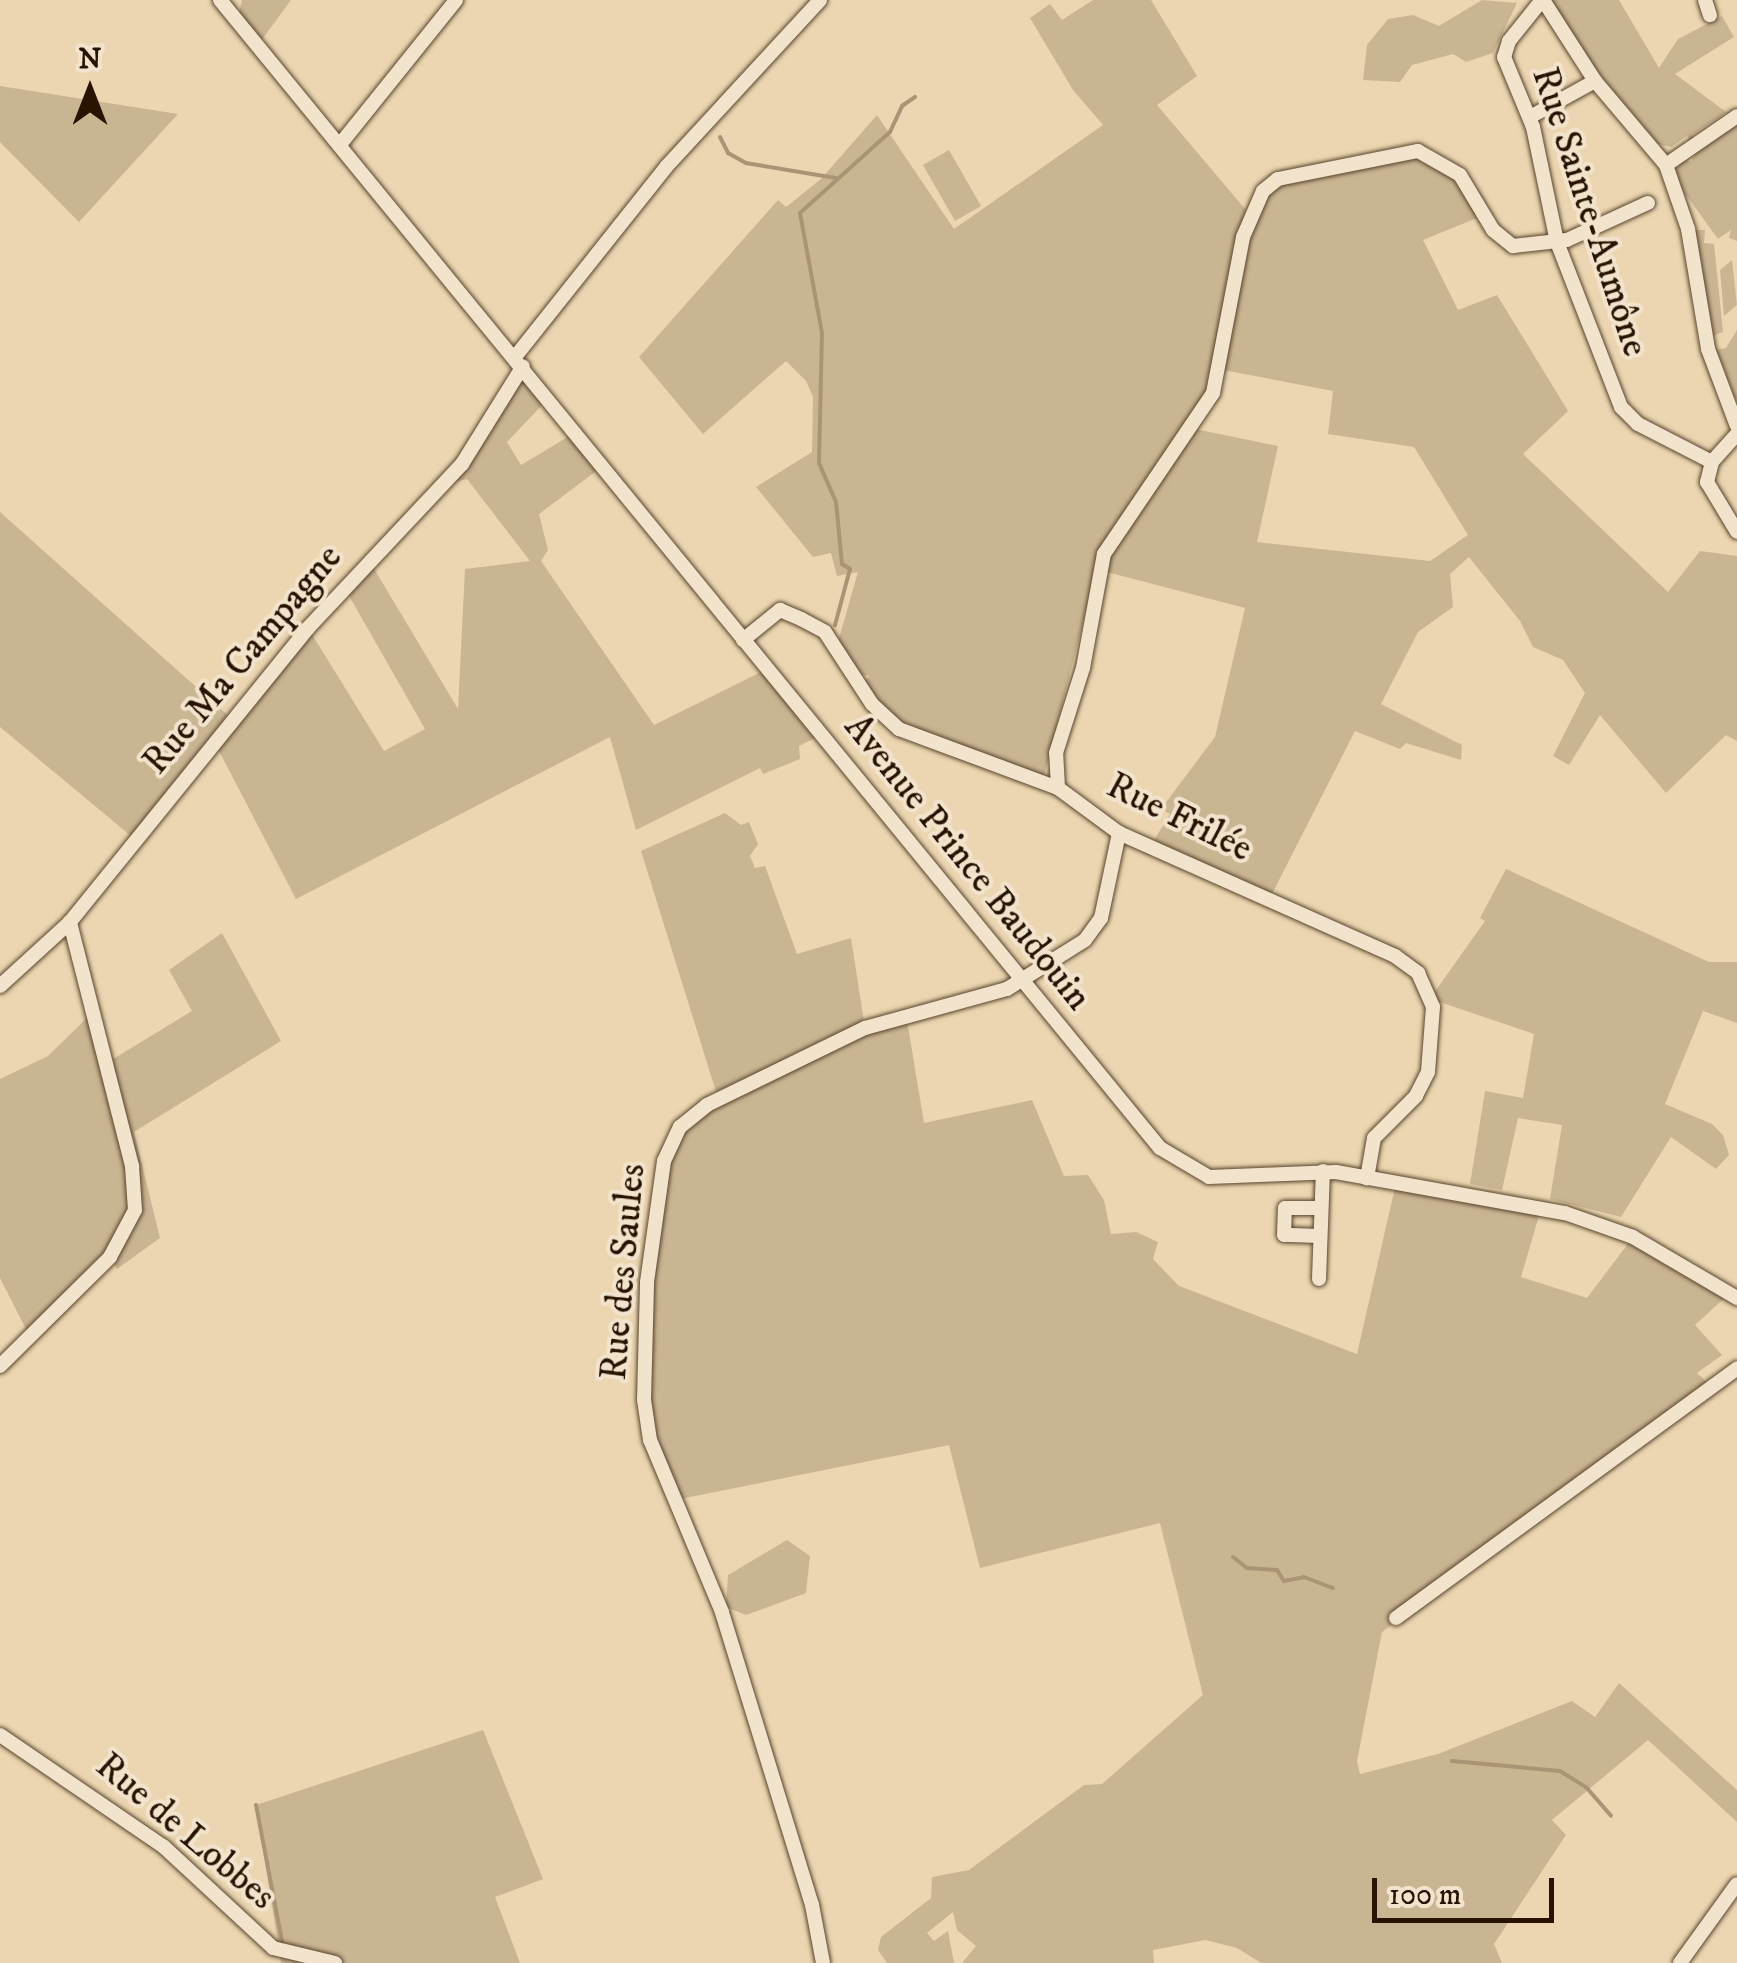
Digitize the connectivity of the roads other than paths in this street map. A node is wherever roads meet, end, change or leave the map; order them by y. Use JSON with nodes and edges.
{"nodes":[{"id":1,"x":220,"y":0,"type":"edge"},
{"id":2,"x":456,"y":0,"type":"edge"},
{"id":3,"x":820,"y":0,"type":"edge"},
{"id":4,"x":1543,"y":0,"type":"edge"},
{"id":5,"x":1595,"y":80,"type":"junction"},
{"id":6,"x":1737,"y":116,"type":"edge"},
{"id":7,"x":1530,"y":118,"type":"junction"},
{"id":8,"x":342,"y":142,"type":"junction"},
{"id":9,"x":1666,"y":166,"type":"junction"},
{"id":10,"x":1648,"y":203,"type":"dead end"},
{"id":11,"x":1556,"y":242,"type":"junction"},
{"id":12,"x":519,"y":362,"type":"junction"},
{"id":13,"x":1737,"y":426,"type":"edge"},
{"id":14,"x":1737,"y":434,"type":"edge"},
{"id":15,"x":1712,"y":462,"type":"junction"},
{"id":16,"x":1737,"y":532,"type":"edge"},
{"id":17,"x":742,"y":640,"type":"junction"},
{"id":18,"x":1058,"y":788,"type":"junction"},
{"id":19,"x":1119,"y":833,"type":"junction"},
{"id":20,"x":70,"y":922,"type":"junction"},
{"id":21,"x":1020,"y":980,"type":"junction"},
{"id":22,"x":0,"y":986,"type":"edge"},
{"id":23,"x":1323,"y":1171,"type":"junction"},
{"id":24,"x":1367,"y":1178,"type":"junction"},
{"id":25,"x":1320,"y":1208,"type":"junction"},
{"id":26,"x":1319,"y":1236,"type":"junction"},
{"id":27,"x":1319,"y":1279,"type":"dead end"},
{"id":28,"x":1737,"y":1298,"type":"edge"},
{"id":29,"x":0,"y":1366,"type":"edge"},
{"id":30,"x":1737,"y":1368,"type":"edge"},
{"id":31,"x":1396,"y":1618,"type":"dead end"},
{"id":32,"x":0,"y":1734,"type":"edge"},
{"id":33,"x":1737,"y":1884,"type":"edge"},
{"id":34,"x":335,"y":1963,"type":"edge"},
{"id":35,"x":823,"y":1963,"type":"edge"},
{"id":36,"x":1680,"y":1963,"type":"edge"}],
"edges":[{"from":1,"to":8,"type":"street","name":"Avenue Prince Baudouin"},
{"from":2,"to":8,"type":"street"},
{"from":3,"to":12,"type":"street","name":"Rue Ma Campagne"},
{"from":4,"to":5,"type":"street"},
{"from":4,"to":7,"type":"street","name":"Rue Sainte-Aumône"},
{"from":5,"to":7,"type":"street"},
{"from":5,"to":9,"type":"street"},
{"from":6,"to":9,"type":"street"},
{"from":7,"to":11,"type":"street","name":"Rue Sainte-Aumône"},
{"from":8,"to":12,"type":"street","name":"Avenue Prince Baudouin"},
{"from":9,"to":13,"type":"street"},
{"from":10,"to":11,"type":"street"},
{"from":11,"to":15,"type":"street","name":"Rue Sainte-Aumône"},
{"from":11,"to":18,"type":"street"},
{"from":12,"to":17,"type":"street","name":"Avenue Prince Baudouin"},
{"from":12,"to":20,"type":"street","name":"Rue Ma Campagne"},
{"from":14,"to":15,"type":"street"},
{"from":15,"to":16,"type":"street"},
{"from":17,"to":18,"type":"street","name":"Rue Frilée"},
{"from":17,"to":21,"type":"street","name":"Avenue Prince Baudouin"},
{"from":18,"to":19,"type":"street","name":"Rue Frilée"},
{"from":19,"to":21,"type":"street","name":"Rue des Saules"},
{"from":19,"to":24,"type":"street","name":"Rue Frilée"},
{"from":20,"to":22,"type":"street","name":"Rue Ma Campagne"},
{"from":20,"to":29,"type":"street"},
{"from":21,"to":23,"type":"street","name":"Avenue Prince Baudouin"},
{"from":21,"to":35,"type":"street","name":"Rue des Saules"},
{"from":23,"to":24,"type":"street","name":"Avenue Prince Baudouin"},
{"from":23,"to":25,"type":"street"},
{"from":24,"to":28,"type":"street","name":"Avenue Prince Baudouin"},
{"from":25,"to":26,"type":"street"},
{"from":25,"to":26,"type":"street"},
{"from":26,"to":27,"type":"street"},
{"from":30,"to":31,"type":"street"},
{"from":32,"to":34,"type":"street","name":"Rue de Lobbes"},
{"from":33,"to":36,"type":"street"}]}
